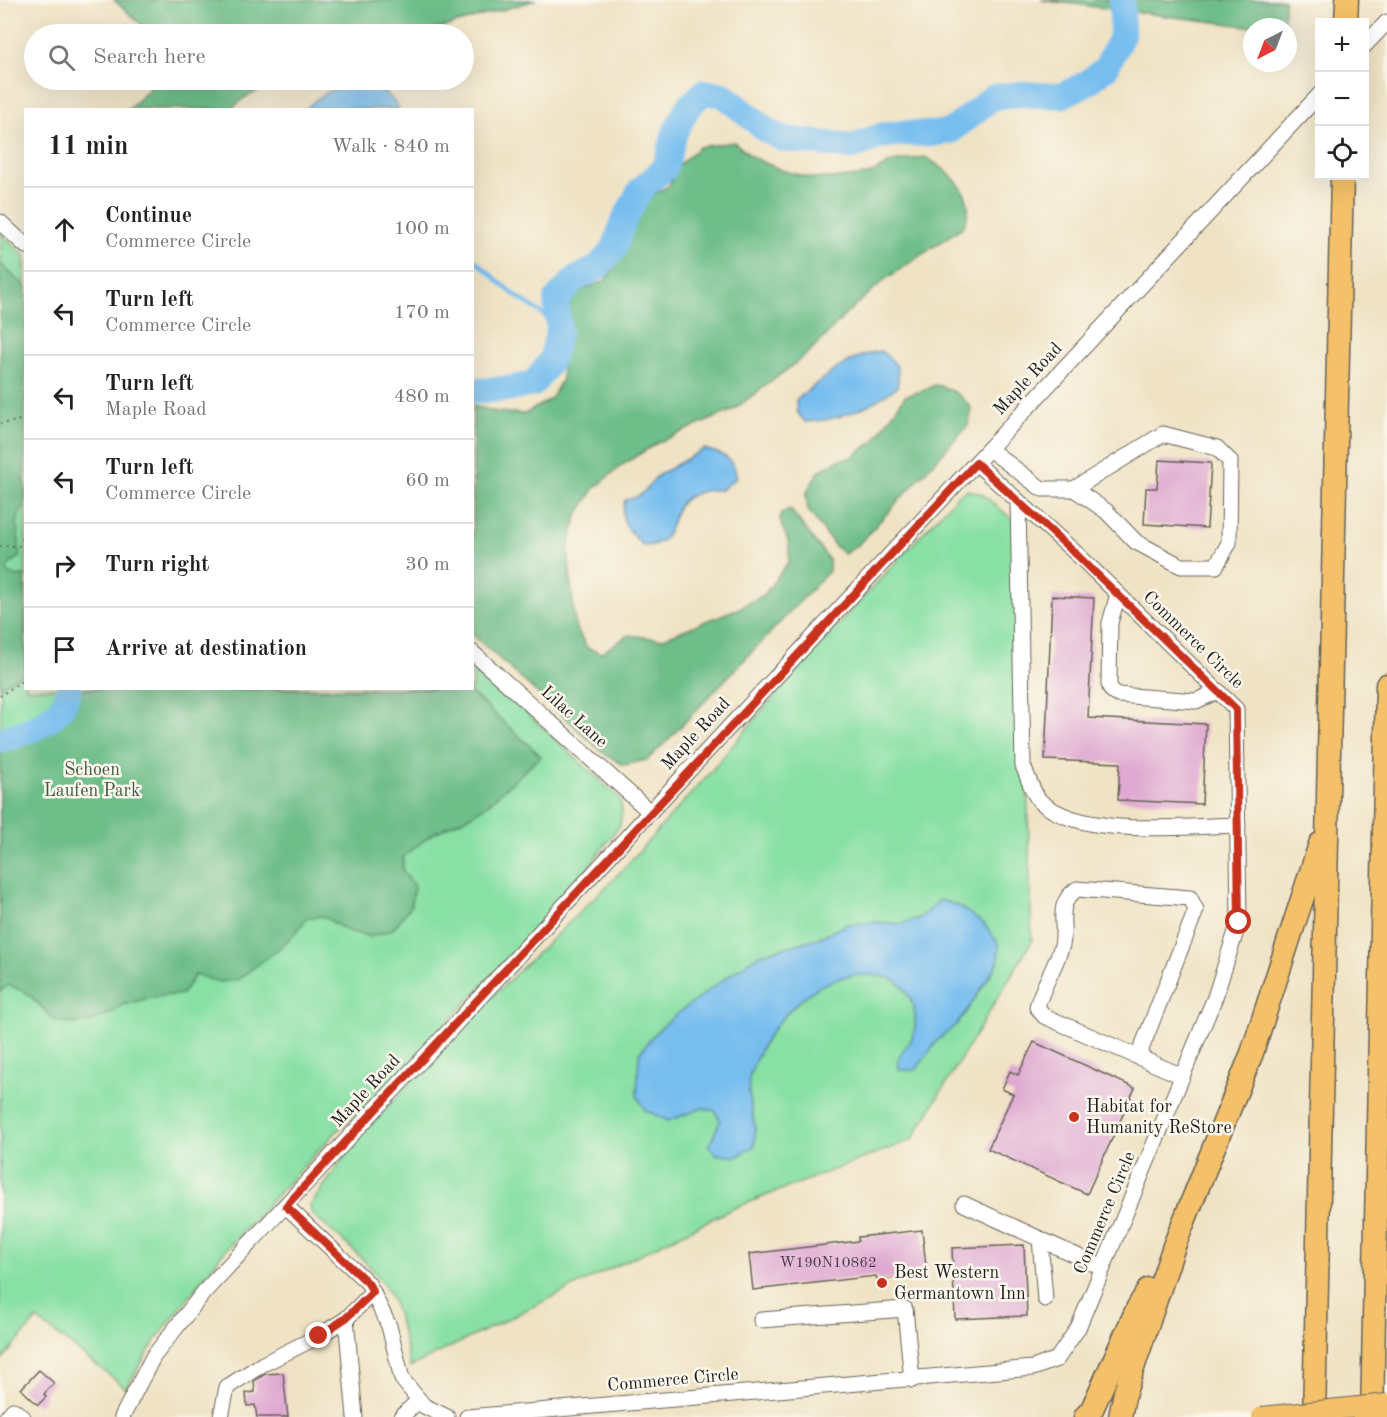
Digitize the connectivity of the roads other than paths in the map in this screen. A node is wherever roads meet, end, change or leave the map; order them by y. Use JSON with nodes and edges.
{"nodes":[{"id":1,"x":1347,"y":0,"type":"edge"},
{"id":2,"x":1346,"y":18,"type":"edge"},
{"id":3,"x":1387,"y":22,"type":"edge"},
{"id":4,"x":1369,"y":42,"type":"edge"},
{"id":5,"x":1315,"y":99,"type":"edge"},
{"id":6,"x":1342,"y":180,"type":"edge"},
{"id":7,"x":0,"y":222,"type":"edge"},
{"id":8,"x":24,"y":244,"type":"edge"},
{"id":9,"x":989,"y":449,"type":"junction"},
{"id":10,"x":976,"y":463,"type":"junction"},
{"id":11,"x":1074,"y":489,"type":"junction"},
{"id":12,"x":1018,"y":501,"type":"junction"},
{"id":13,"x":1118,"y":594,"type":"junction"},
{"id":14,"x":474,"y":654,"type":"edge"},
{"id":15,"x":1387,"y":685,"type":"edge"},
{"id":16,"x":1218,"y":691,"type":"junction"},
{"id":17,"x":650,"y":812,"type":"junction"},
{"id":18,"x":1328,"y":822,"type":"junction"},
{"id":19,"x":1238,"y":825,"type":"junction"},
{"id":20,"x":1138,"y":1057,"type":"junction"},
{"id":21,"x":1182,"y":1076,"type":"junction"},
{"id":22,"x":964,"y":1204,"type":"dead end"},
{"id":23,"x":286,"y":1206,"type":"junction"},
{"id":24,"x":1041,"y":1239,"type":"junction"},
{"id":25,"x":1174,"y":1246,"type":"junction"},
{"id":26,"x":1103,"y":1268,"type":"junction"},
{"id":27,"x":373,"y":1292,"type":"junction"},
{"id":28,"x":1045,"y":1299,"type":"dead end"},
{"id":29,"x":346,"y":1318,"type":"junction"},
{"id":30,"x":761,"y":1320,"type":"dead end"},
{"id":31,"x":912,"y":1380,"type":"junction"},
{"id":32,"x":419,"y":1400,"type":"junction"},
{"id":33,"x":1387,"y":1404,"type":"edge"},
{"id":34,"x":1387,"y":1415,"type":"edge"},
{"id":35,"x":7,"y":1417,"type":"edge"},
{"id":36,"x":23,"y":1417,"type":"edge"},
{"id":37,"x":122,"y":1417,"type":"edge"},
{"id":38,"x":221,"y":1417,"type":"edge"},
{"id":39,"x":355,"y":1417,"type":"edge"},
{"id":40,"x":401,"y":1417,"type":"edge"},
{"id":41,"x":447,"y":1417,"type":"edge"},
{"id":42,"x":467,"y":1417,"type":"edge"},
{"id":43,"x":1085,"y":1417,"type":"edge"},
{"id":44,"x":1120,"y":1417,"type":"edge"},
{"id":45,"x":1262,"y":1417,"type":"edge"},
{"id":46,"x":1314,"y":1417,"type":"edge"},
{"id":47,"x":1364,"y":1417,"type":"edge"},
{"id":48,"x":1372,"y":1417,"type":"edge"}],
"edges":[{"from":1,"to":2,"type":"highway"},
{"from":3,"to":4,"type":"street"},
{"from":5,"to":9,"type":"street","name":"Maple Road"},
{"from":6,"to":18,"type":"highway"},
{"from":7,"to":8,"type":"street"},
{"from":9,"to":10,"type":"street","name":"Maple Road"},
{"from":9,"to":11,"type":"street"},
{"from":10,"to":12,"type":"street","name":"Commerce Circle"},
{"from":10,"to":17,"type":"street","name":"Maple Road"},
{"from":11,"to":11,"type":"street"},
{"from":12,"to":13,"type":"street","name":"Commerce Circle"},
{"from":12,"to":19,"type":"street"},
{"from":13,"to":16,"type":"street","name":"Commerce Circle"},
{"from":13,"to":16,"type":"street"},
{"from":14,"to":17,"type":"street","name":"Lilac Lane"},
{"from":15,"to":48,"type":"highway"},
{"from":16,"to":19,"type":"street","name":"Commerce Circle"},
{"from":17,"to":23,"type":"street","name":"Maple Road"},
{"from":18,"to":25,"type":"highway"},
{"from":18,"to":46,"type":"highway"},
{"from":19,"to":21,"type":"street","name":"Commerce Circle"},
{"from":20,"to":20,"type":"street"},
{"from":20,"to":21,"type":"street"},
{"from":21,"to":26,"type":"street","name":"Commerce Circle"},
{"from":22,"to":24,"type":"street"},
{"from":23,"to":27,"type":"street"},
{"from":23,"to":37,"type":"street","name":"Maple Road"},
{"from":24,"to":26,"type":"street"},
{"from":24,"to":28,"type":"street"},
{"from":25,"to":43,"type":"highway"},
{"from":25,"to":44,"type":"highway"},
{"from":26,"to":31,"type":"street","name":"Commerce Circle"},
{"from":27,"to":29,"type":"street"},
{"from":27,"to":32,"type":"street"},
{"from":29,"to":38,"type":"street"},
{"from":29,"to":39,"type":"street"},
{"from":30,"to":31,"type":"street"},
{"from":31,"to":42,"type":"street","name":"Commerce Circle"},
{"from":32,"to":40,"type":"street"},
{"from":32,"to":41,"type":"street"},
{"from":33,"to":45,"type":"main road","bridge":true},
{"from":34,"to":47,"type":"highway","bridge":true},
{"from":35,"to":36,"type":"street"}]}
